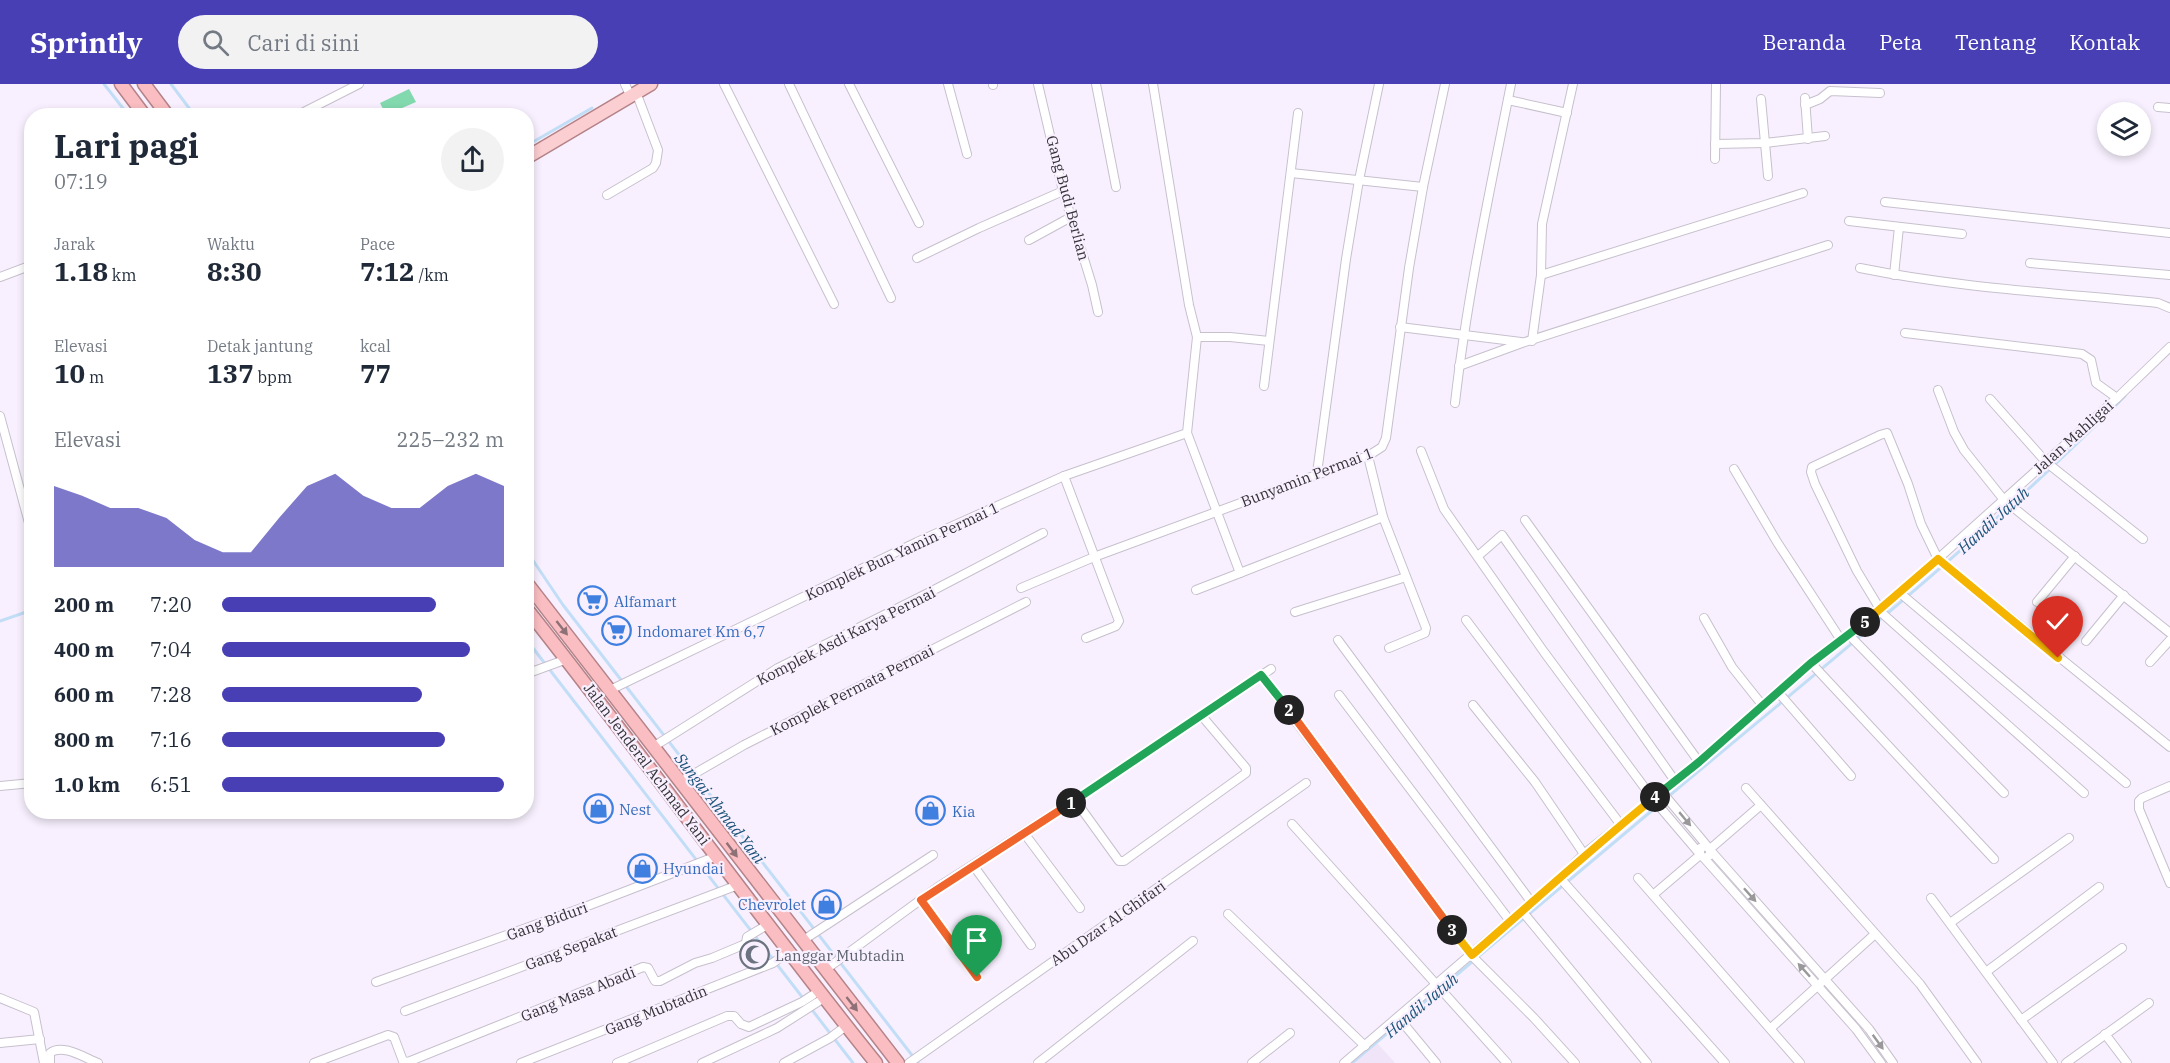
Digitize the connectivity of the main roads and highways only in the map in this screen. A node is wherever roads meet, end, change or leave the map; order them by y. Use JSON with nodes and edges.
{"nodes":[{"id":1,"x":121,"y":84,"type":"edge"},
{"id":2,"x":144,"y":84,"type":"edge"},
{"id":3,"x":651,"y":84,"type":"edge"},
{"id":4,"x":631,"y":90,"type":"edge"},
{"id":5,"x":139,"y":108,"type":"edge"},
{"id":6,"x":162,"y":108,"type":"edge"},
{"id":7,"x":534,"y":153,"type":"edge"},
{"id":8,"x":534,"y":591,"type":"edge"},
{"id":9,"x":534,"y":618,"type":"edge"},
{"id":10,"x":711,"y":822,"type":"junction"},
{"id":11,"x":699,"y":831,"type":"junction"},
{"id":12,"x":876,"y":1063,"type":"edge"},
{"id":13,"x":898,"y":1063,"type":"edge"}],
"edges":[{"from":1,"to":5,"type":"highway"},
{"from":2,"to":6,"type":"highway"},
{"from":3,"to":4,"type":"main road"},
{"from":4,"to":7,"type":"main road"},
{"from":8,"to":10,"type":"highway","name":"Jalan Jenderal Achmad Yani","one_way":true},
{"from":9,"to":11,"type":"highway","name":"Jalan Jenderal Achmad Yani"},
{"from":10,"to":11,"type":"highway"},
{"from":10,"to":13,"type":"highway","name":"Jalan Jenderal Achmad Yani","one_way":true},
{"from":11,"to":12,"type":"highway","name":"Jalan Jenderal Achmad Yani"}]}
